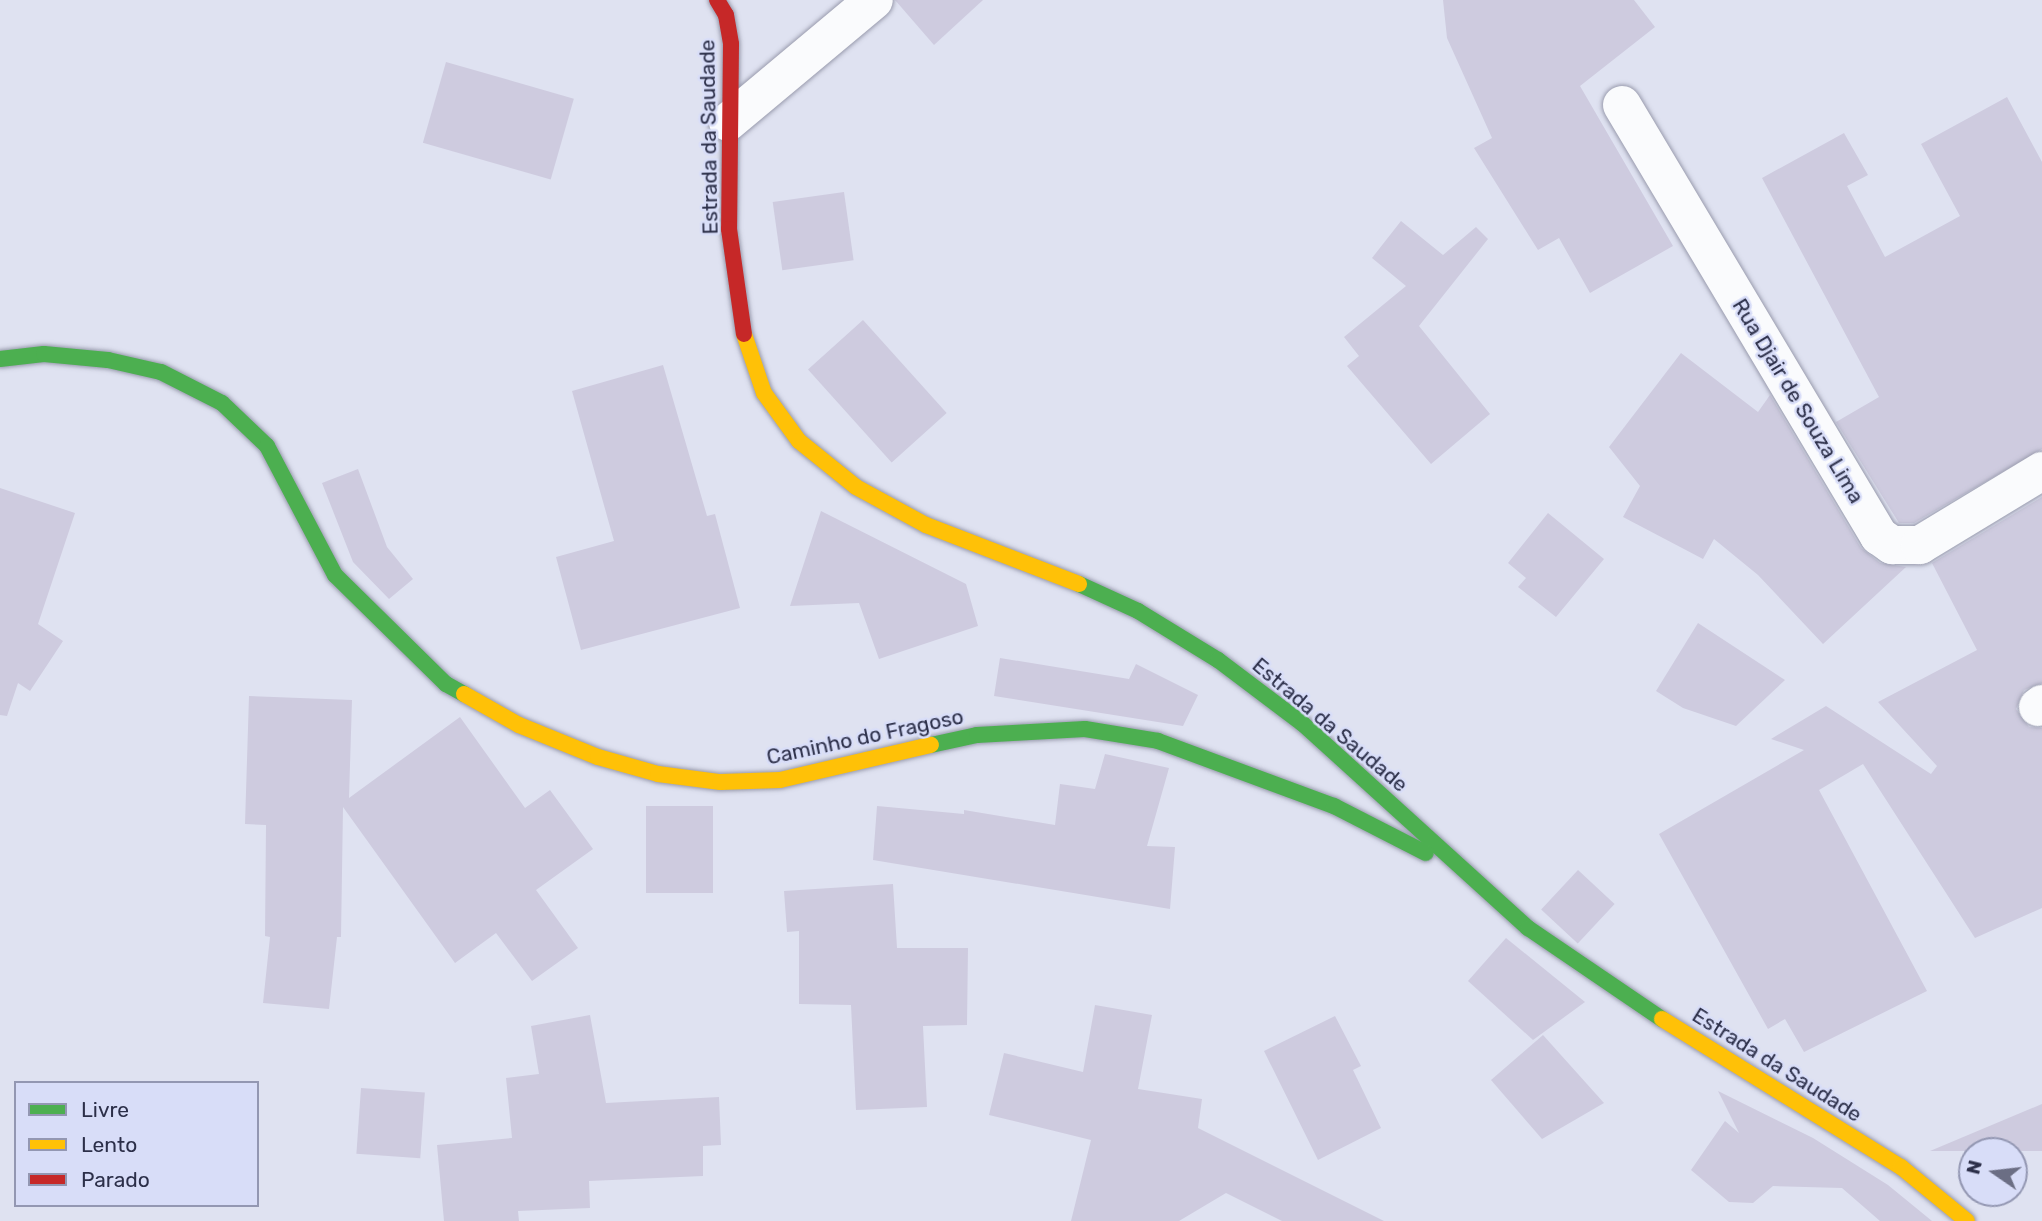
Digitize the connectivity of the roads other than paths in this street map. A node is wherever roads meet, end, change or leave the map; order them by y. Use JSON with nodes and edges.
{"nodes":[{"id":1,"x":717,"y":0,"type":"edge"},
{"id":2,"x":874,"y":0,"type":"edge"},
{"id":3,"x":1622,"y":105,"type":"dead end"},
{"id":4,"x":728,"y":122,"type":"junction"},
{"id":5,"x":0,"y":359,"type":"edge"},
{"id":6,"x":2042,"y":471,"type":"edge"},
{"id":7,"x":1459,"y":870,"type":"junction"},
{"id":8,"x":1967,"y":1221,"type":"edge"}],
"edges":[{"from":1,"to":4,"type":"street","name":"Estrada da Saudade"},
{"from":2,"to":4,"type":"street"},
{"from":3,"to":6,"type":"street","name":"Rua Djair de Souza Lima"},
{"from":4,"to":7,"type":"street","name":"Estrada da Saudade"},
{"from":5,"to":7,"type":"street","name":"Caminho do Fragoso"},
{"from":7,"to":8,"type":"street","name":"Estrada da Saudade"}]}
